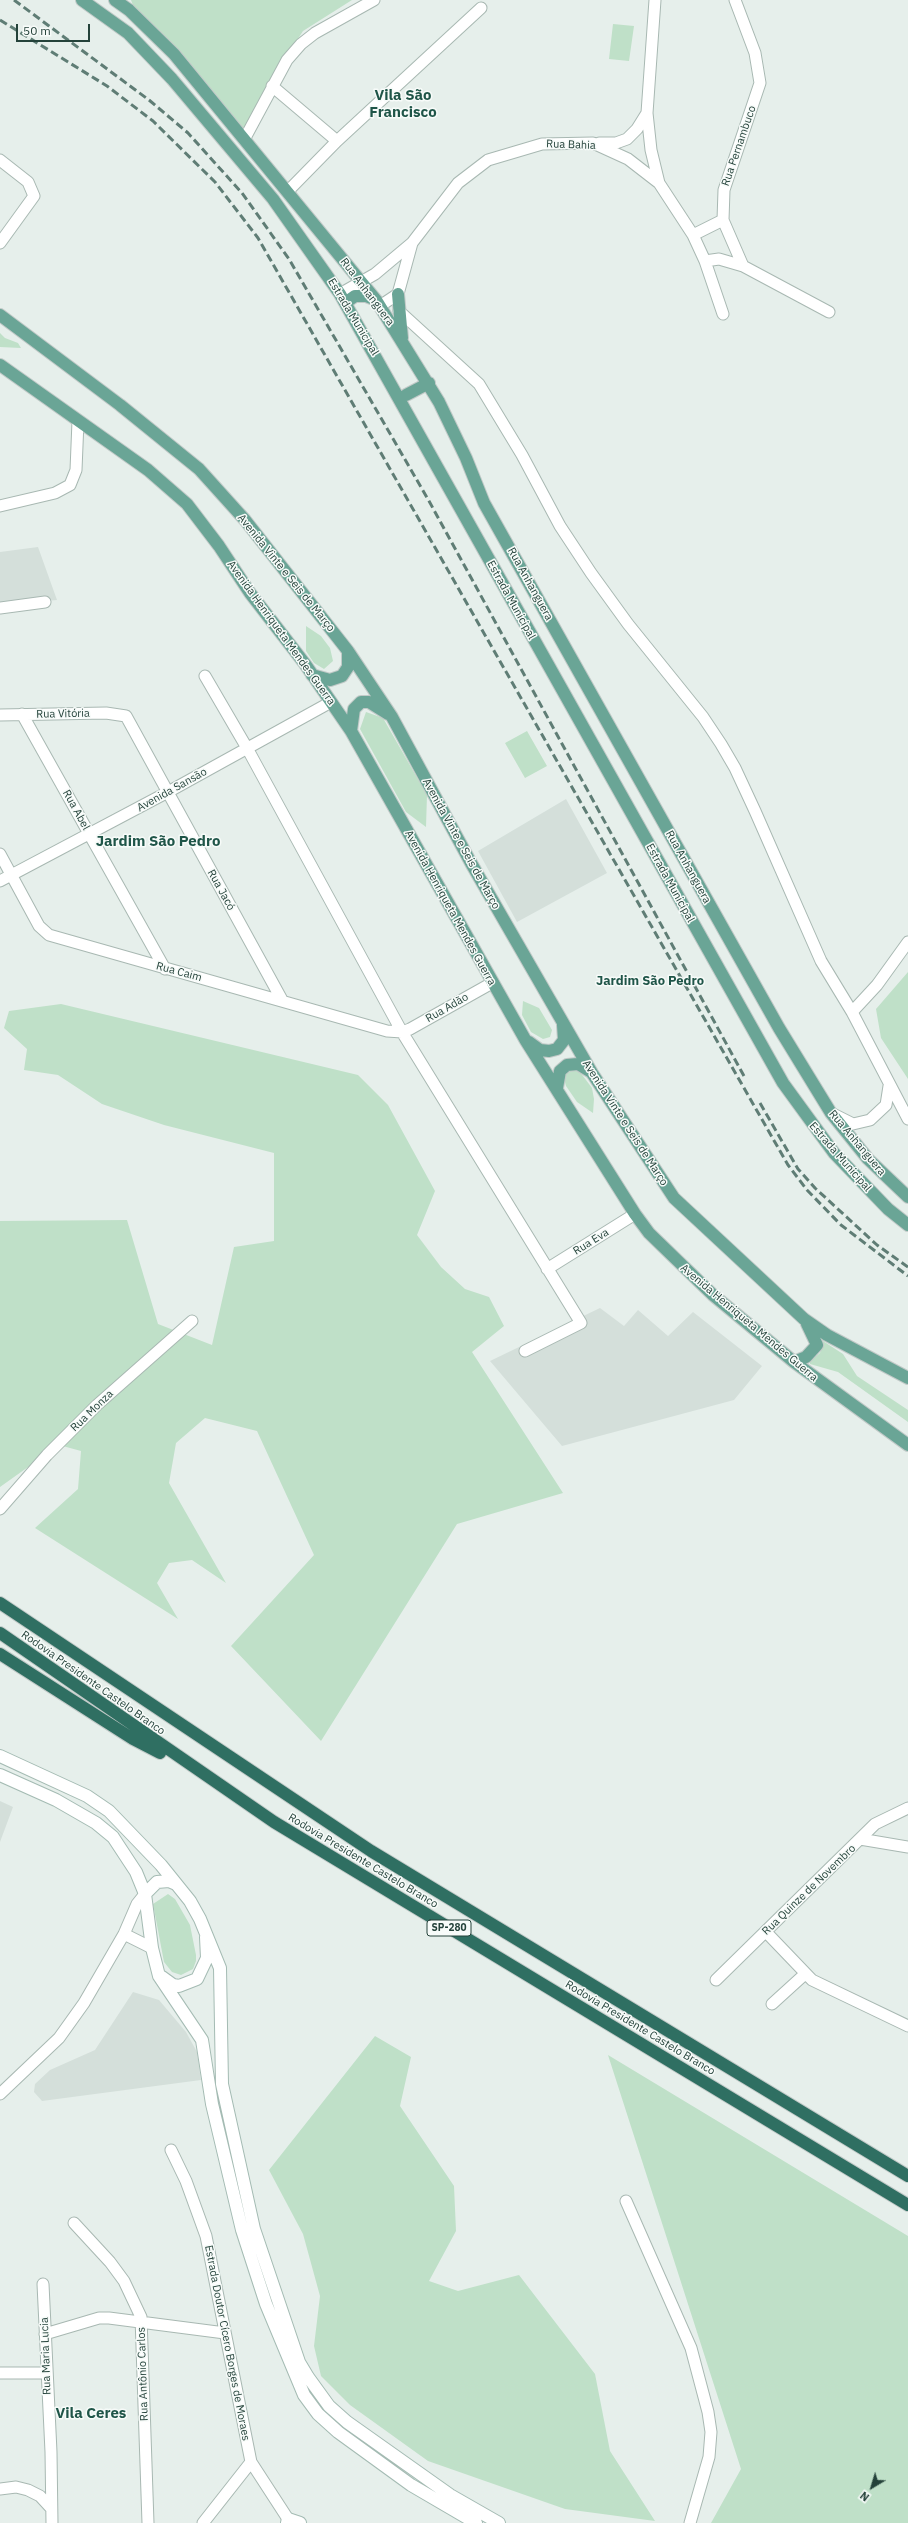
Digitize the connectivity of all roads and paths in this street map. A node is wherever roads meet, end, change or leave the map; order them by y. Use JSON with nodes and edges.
{"nodes":[{"id":1,"x":82,"y":0,"type":"edge"},
{"id":2,"x":115,"y":0,"type":"edge"},
{"id":3,"x":374,"y":0,"type":"edge"},
{"id":4,"x":655,"y":0,"type":"edge"},
{"id":5,"x":735,"y":0,"type":"edge"},
{"id":6,"x":128,"y":5,"type":"edge"},
{"id":7,"x":481,"y":8,"type":"dead end"},
{"id":8,"x":272,"y":86,"type":"junction"},
{"id":9,"x":647,"y":113,"type":"junction"},
{"id":10,"x":245,"y":138,"type":"junction"},
{"id":11,"x":337,"y":142,"type":"junction"},
{"id":12,"x":593,"y":143,"type":"junction"},
{"id":13,"x":0,"y":160,"type":"edge"},
{"id":14,"x":659,"y":183,"type":"junction"},
{"id":15,"x":288,"y":191,"type":"junction"},
{"id":16,"x":723,"y":220,"type":"junction"},
{"id":17,"x":693,"y":235,"type":"junction"},
{"id":18,"x":0,"y":243,"type":"edge"},
{"id":19,"x":412,"y":243,"type":"junction"},
{"id":20,"x":705,"y":261,"type":"junction"},
{"id":21,"x":743,"y":266,"type":"junction"},
{"id":22,"x":359,"y":281,"type":"junction"},
{"id":23,"x":398,"y":294,"type":"junction"},
{"id":24,"x":343,"y":298,"type":"junction"},
{"id":25,"x":378,"y":303,"type":"junction"},
{"id":26,"x":399,"y":311,"type":"junction"},
{"id":27,"x":829,"y":312,"type":"dead end"},
{"id":28,"x":723,"y":314,"type":"dead end"},
{"id":29,"x":0,"y":315,"type":"edge"},
{"id":30,"x":0,"y":322,"type":"edge"},
{"id":31,"x":21,"y":331,"type":"junction"},
{"id":32,"x":402,"y":339,"type":"junction"},
{"id":33,"x":372,"y":350,"type":"junction"},
{"id":34,"x":0,"y":365,"type":"edge"},
{"id":35,"x":429,"y":383,"type":"junction"},
{"id":36,"x":406,"y":395,"type":"junction"},
{"id":37,"x":78,"y":421,"type":"junction"},
{"id":38,"x":0,"y":506,"type":"edge"},
{"id":39,"x":466,"y":518,"type":"junction"},
{"id":40,"x":45,"y":602,"type":"dead end"},
{"id":41,"x":0,"y":608,"type":"edge"},
{"id":42,"x":348,"y":651,"type":"junction"},
{"id":43,"x":312,"y":675,"type":"junction"},
{"id":44,"x":205,"y":676,"type":"dead end"},
{"id":45,"x":331,"y":702,"type":"junction"},
{"id":46,"x":22,"y":714,"type":"junction"},
{"id":47,"x":0,"y":715,"type":"edge"},
{"id":48,"x":126,"y":716,"type":"joint"},
{"id":49,"x":392,"y":717,"type":"junction"},
{"id":50,"x":351,"y":731,"type":"junction"},
{"id":51,"x":247,"y":748,"type":"junction"},
{"id":52,"x":168,"y":792,"type":"junction"},
{"id":53,"x":90,"y":834,"type":"junction"},
{"id":54,"x":0,"y":854,"type":"edge"},
{"id":55,"x":11,"y":875,"type":"junction"},
{"id":56,"x":0,"y":881,"type":"edge"},
{"id":57,"x":908,"y":942,"type":"edge"},
{"id":58,"x":165,"y":969,"type":"junction"},
{"id":59,"x":492,"y":982,"type":"junction"},
{"id":60,"x":282,"y":1000,"type":"junction"},
{"id":61,"x":852,"y":1012,"type":"junction"},
{"id":62,"x":562,"y":1020,"type":"junction"},
{"id":63,"x":402,"y":1032,"type":"junction"},
{"id":64,"x":526,"y":1040,"type":"junction"},
{"id":65,"x":592,"y":1073,"type":"junction"},
{"id":66,"x":889,"y":1086,"type":"junction"},
{"id":67,"x":558,"y":1088,"type":"junction"},
{"id":68,"x":831,"y":1113,"type":"junction"},
{"id":69,"x":908,"y":1119,"type":"edge"},
{"id":70,"x":908,"y":1197,"type":"edge"},
{"id":71,"x":635,"y":1214,"type":"junction"},
{"id":72,"x":908,"y":1225,"type":"edge"},
{"id":73,"x":547,"y":1269,"type":"junction"},
{"id":74,"x":804,"y":1319,"type":"junction"},
{"id":75,"x":192,"y":1321,"type":"dead end"},
{"id":76,"x":525,"y":1351,"type":"dead end"},
{"id":77,"x":794,"y":1362,"type":"junction"},
{"id":78,"x":908,"y":1378,"type":"edge"},
{"id":79,"x":908,"y":1445,"type":"edge"},
{"id":80,"x":0,"y":1509,"type":"edge"},
{"id":81,"x":0,"y":1603,"type":"edge"},
{"id":82,"x":0,"y":1633,"type":"edge"},
{"id":83,"x":0,"y":1654,"type":"edge"},
{"id":84,"x":0,"y":1756,"type":"edge"},
{"id":85,"x":0,"y":1775,"type":"edge"},
{"id":86,"x":208,"y":1778,"type":"junction"},
{"id":87,"x":908,"y":1808,"type":"edge"},
{"id":88,"x":860,"y":1840,"type":"junction"},
{"id":89,"x":908,"y":1847,"type":"edge"},
{"id":90,"x":176,"y":1884,"type":"junction"},
{"id":91,"x":145,"y":1894,"type":"junction"},
{"id":92,"x":766,"y":1932,"type":"junction"},
{"id":93,"x":124,"y":1934,"type":"junction"},
{"id":94,"x":206,"y":1934,"type":"junction"},
{"id":95,"x":152,"y":1948,"type":"junction"},
{"id":96,"x":805,"y":1974,"type":"junction"},
{"id":97,"x":159,"y":1976,"type":"junction"},
{"id":98,"x":716,"y":1980,"type":"dead end"},
{"id":99,"x":772,"y":2004,"type":"dead end"},
{"id":100,"x":908,"y":2026,"type":"edge"},
{"id":101,"x":0,"y":2094,"type":"edge"},
{"id":102,"x":171,"y":2150,"type":"dead end"},
{"id":103,"x":908,"y":2176,"type":"edge"},
{"id":104,"x":626,"y":2201,"type":"dead end"},
{"id":105,"x":908,"y":2206,"type":"edge"},
{"id":106,"x":74,"y":2223,"type":"dead end"},
{"id":107,"x":43,"y":2284,"type":"dead end"},
{"id":108,"x":141,"y":2322,"type":"junction"},
{"id":109,"x":225,"y":2333,"type":"junction"},
{"id":110,"x":45,"y":2334,"type":"junction"},
{"id":111,"x":0,"y":2373,"type":"edge"},
{"id":112,"x":46,"y":2373,"type":"junction"},
{"id":113,"x":251,"y":2462,"type":"junction"},
{"id":114,"x":0,"y":2489,"type":"edge"},
{"id":115,"x":51,"y":2508,"type":"junction"},
{"id":116,"x":292,"y":2522,"type":"edge"},
{"id":117,"x":52,"y":2523,"type":"edge"},
{"id":118,"x":148,"y":2523,"type":"edge"},
{"id":119,"x":203,"y":2523,"type":"edge"},
{"id":120,"x":476,"y":2523,"type":"edge"},
{"id":121,"x":499,"y":2523,"type":"edge"},
{"id":122,"x":690,"y":2523,"type":"edge"}],
"edges":[{"from":1,"to":24,"type":"main road","name":"Estrada Municipal"},
{"from":2,"to":6,"type":"main road","name":"Rua Anhanguera"},
{"from":3,"to":8,"type":"street"},
{"from":4,"to":9,"type":"street"},
{"from":5,"to":16,"type":"street","name":"Rua Pernambuco"},
{"from":6,"to":10,"type":"main road","name":"Rua Anhanguera"},
{"from":7,"to":11,"type":"street"},
{"from":8,"to":10,"type":"street"},
{"from":8,"to":11,"type":"street"},
{"from":9,"to":12,"type":"street"},
{"from":9,"to":14,"type":"street"},
{"from":10,"to":15,"type":"main road","name":"Rua Anhanguera"},
{"from":11,"to":15,"type":"street"},
{"from":12,"to":14,"type":"street","name":"Rua Bahia"},
{"from":12,"to":19,"type":"street","name":"Rua Bahia"},
{"from":13,"to":18,"type":"street"},
{"from":14,"to":17,"type":"street","name":"Rua Bahia"},
{"from":15,"to":22,"type":"main road","name":"Rua Anhanguera"},
{"from":16,"to":17,"type":"street"},
{"from":16,"to":21,"type":"street","name":"Rua Pernambuco"},
{"from":17,"to":20,"type":"street","name":"Rua Bahia"},
{"from":19,"to":22,"type":"street"},
{"from":19,"to":23,"type":"street"},
{"from":20,"to":21,"type":"street"},
{"from":20,"to":28,"type":"street","name":"Rua Bahia"},
{"from":21,"to":27,"type":"street"},
{"from":22,"to":24,"type":"street"},
{"from":22,"to":25,"type":"main road","name":"Rua Anhanguera"},
{"from":23,"to":25,"type":"street"},
{"from":23,"to":26,"type":"main road"},
{"from":24,"to":25,"type":"main road"},
{"from":24,"to":33,"type":"main road","name":"Estrada Municipal"},
{"from":25,"to":32,"type":"main road","name":"Rua Anhanguera"},
{"from":26,"to":32,"type":"main road"},
{"from":26,"to":61,"type":"street"},
{"from":29,"to":31,"type":"main road","name":"Avenida Vinte e Seis de Março"},
{"from":30,"to":31,"type":"main road"},
{"from":31,"to":42,"type":"main road","name":"Avenida Vinte e Seis de Março"},
{"from":32,"to":35,"type":"main road","name":"Rua Anhanguera"},
{"from":33,"to":36,"type":"main road"},
{"from":33,"to":39,"type":"main road","name":"Estrada Municipal"},
{"from":34,"to":37,"type":"main road","name":"Avenida Henriqueta Mendes Guerra"},
{"from":35,"to":36,"type":"main road"},
{"from":35,"to":68,"type":"main road","name":"Rua Anhanguera"},
{"from":36,"to":39,"type":"main road"},
{"from":37,"to":38,"type":"street"},
{"from":37,"to":43,"type":"main road","name":"Avenida Henriqueta Mendes Guerra"},
{"from":39,"to":72,"type":"main road","name":"Estrada Municipal"},
{"from":40,"to":41,"type":"street"},
{"from":42,"to":43,"type":"main road"},
{"from":42,"to":49,"type":"main road","name":"Avenida Vinte e Seis de Março"},
{"from":43,"to":45,"type":"main road","name":"Avenida Henriqueta Mendes Guerra"},
{"from":44,"to":51,"type":"street"},
{"from":45,"to":50,"type":"main road","name":"Avenida Henriqueta Mendes Guerra"},
{"from":45,"to":51,"type":"street","name":"Avenida Sansão"},
{"from":46,"to":47,"type":"street","name":"Rua Vitória"},
{"from":46,"to":48,"type":"street","name":"Rua Vitória"},
{"from":46,"to":53,"type":"street","name":"Rua Abel"},
{"from":48,"to":52,"type":"street","name":"Rua Jacó"},
{"from":49,"to":50,"type":"main road"},
{"from":49,"to":62,"type":"main road","name":"Avenida Vinte e Seis de Março"},
{"from":50,"to":59,"type":"main road","name":"Avenida Henriqueta Mendes Guerra"},
{"from":51,"to":52,"type":"street","name":"Avenida Sansão"},
{"from":51,"to":63,"type":"street"},
{"from":52,"to":53,"type":"street","name":"Avenida Sansão"},
{"from":52,"to":60,"type":"street","name":"Rua Jacó"},
{"from":53,"to":55,"type":"street","name":"Avenida Sansão"},
{"from":53,"to":58,"type":"street","name":"Rua Abel"},
{"from":54,"to":55,"type":"street","name":"Rua Caim"},
{"from":55,"to":56,"type":"street","name":"Avenida Sansão"},
{"from":55,"to":58,"type":"street","name":"Rua Caim"},
{"from":57,"to":61,"type":"street"},
{"from":58,"to":60,"type":"street","name":"Rua Caim"},
{"from":59,"to":63,"type":"street","name":"Rua Adão"},
{"from":59,"to":64,"type":"main road","name":"Avenida Henriqueta Mendes Guerra"},
{"from":60,"to":63,"type":"street","name":"Rua Caim"},
{"from":61,"to":66,"type":"street"},
{"from":62,"to":64,"type":"main road"},
{"from":62,"to":65,"type":"main road","name":"Avenida Vinte e Seis de Março"},
{"from":63,"to":73,"type":"street"},
{"from":64,"to":67,"type":"main road","name":"Avenida Henriqueta Mendes Guerra"},
{"from":65,"to":67,"type":"main road"},
{"from":65,"to":74,"type":"main road","name":"Avenida Vinte e Seis de Março"},
{"from":66,"to":68,"type":"street"},
{"from":66,"to":69,"type":"street"},
{"from":67,"to":71,"type":"main road","name":"Avenida Henriqueta Mendes Guerra"},
{"from":68,"to":70,"type":"main road","name":"Rua Anhanguera"},
{"from":71,"to":73,"type":"street","name":"Rua Eva"},
{"from":71,"to":77,"type":"main road","name":"Avenida Henriqueta Mendes Guerra"},
{"from":73,"to":76,"type":"street"},
{"from":74,"to":77,"type":"main road"},
{"from":74,"to":78,"type":"main road","name":"Avenida Vinte e Seis de Março"},
{"from":75,"to":80,"type":"street","name":"Rua Monza"},
{"from":77,"to":79,"type":"main road","name":"Avenida Henriqueta Mendes Guerra"},
{"from":81,"to":103,"type":"highway","name":"Rodovia Presidente Castelo Branco","number":"SP-280"},
{"from":82,"to":86,"type":"highway","name":"Rodovia Presidente Castelo Branco","number":"SP-280"},
{"from":83,"to":86,"type":"highway"},
{"from":84,"to":90,"type":"street"},
{"from":85,"to":91,"type":"street"},
{"from":86,"to":105,"type":"highway","name":"Rodovia Presidente Castelo Branco","number":"SP-280"},
{"from":87,"to":88,"type":"street","name":"Rua Quinze de Novembro"},
{"from":88,"to":89,"type":"street"},
{"from":88,"to":92,"type":"street","name":"Rua Quinze de Novembro"},
{"from":90,"to":91,"type":"street"},
{"from":90,"to":94,"type":"street"},
{"from":91,"to":93,"type":"street"},
{"from":91,"to":95,"type":"street"},
{"from":92,"to":96,"type":"street"},
{"from":92,"to":98,"type":"street","name":"Rua Quinze de Novembro"},
{"from":93,"to":95,"type":"street"},
{"from":93,"to":101,"type":"street"},
{"from":94,"to":97,"type":"street"},
{"from":94,"to":121,"type":"street"},
{"from":95,"to":97,"type":"street"},
{"from":96,"to":99,"type":"street"},
{"from":96,"to":100,"type":"street"},
{"from":97,"to":120,"type":"street"},
{"from":102,"to":109,"type":"street","name":"Estrada Doutor Cícero Borges de Moraes"},
{"from":104,"to":122,"type":"street"},
{"from":106,"to":108,"type":"street","name":"Rua Antônio Carlos"},
{"from":107,"to":110,"type":"street","name":"Rua Maria Lucia"},
{"from":108,"to":109,"type":"street"},
{"from":108,"to":110,"type":"street"},
{"from":108,"to":118,"type":"street","name":"Rua Antônio Carlos"},
{"from":109,"to":113,"type":"street","name":"Estrada Doutor Cícero Borges de Moraes"},
{"from":110,"to":112,"type":"street","name":"Rua Maria Lucia"},
{"from":111,"to":112,"type":"street"},
{"from":112,"to":115,"type":"street","name":"Rua Maria Lucia"},
{"from":113,"to":116,"type":"street","name":"Estrada Doutor Cícero Borges de Moraes"},
{"from":113,"to":119,"type":"street"},
{"from":114,"to":115,"type":"street"},
{"from":115,"to":117,"type":"street","name":"Rua Maria Lucia"}]}
